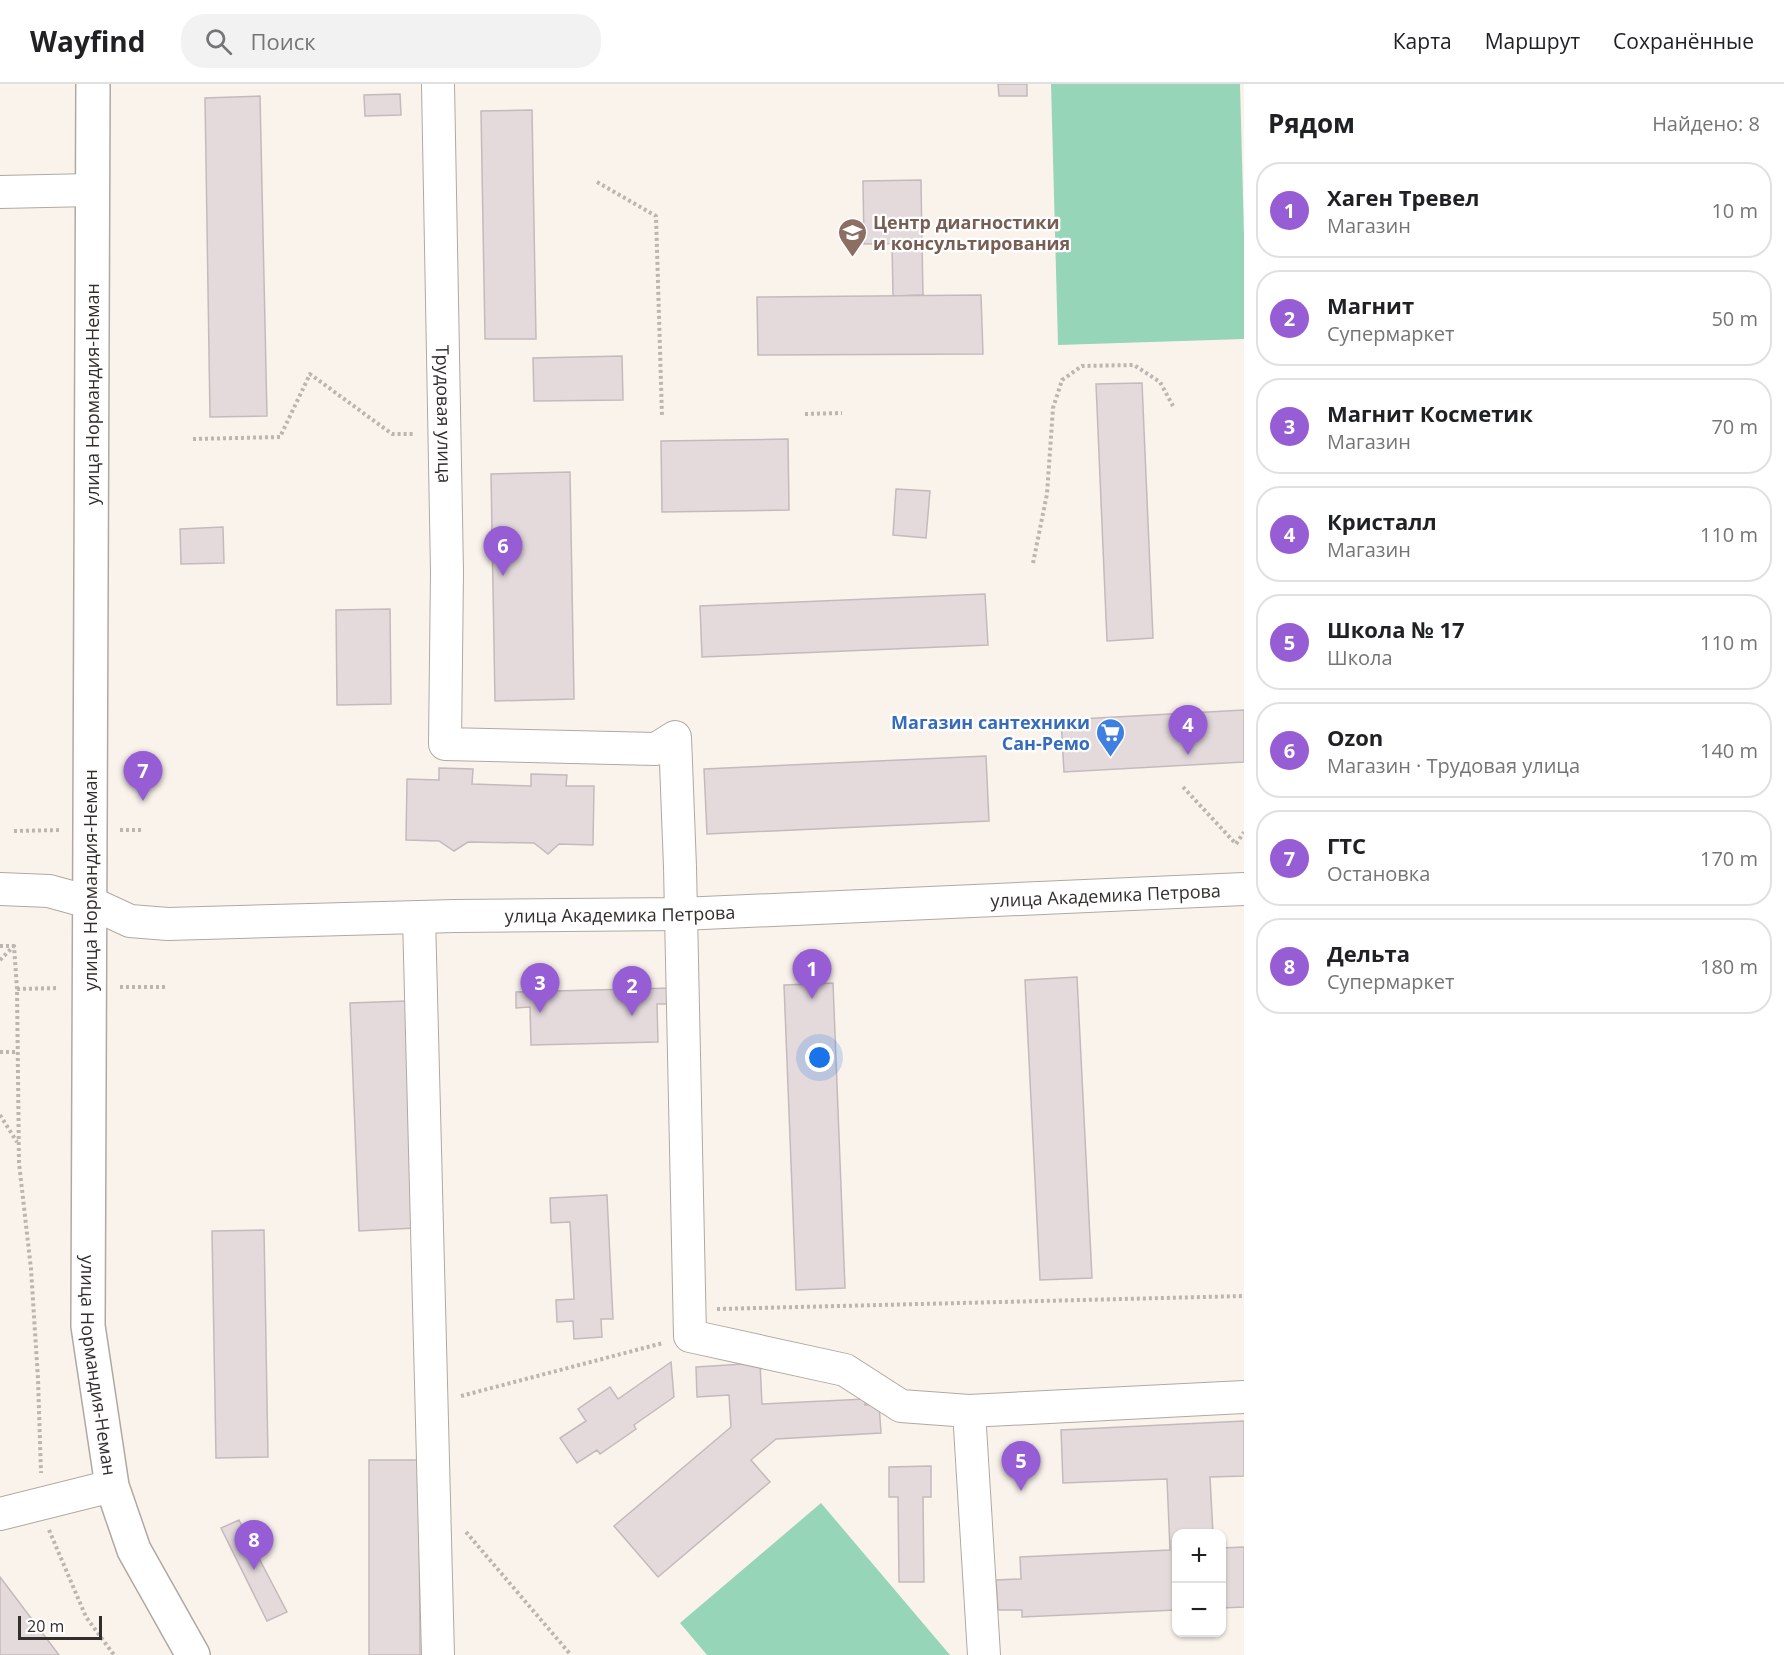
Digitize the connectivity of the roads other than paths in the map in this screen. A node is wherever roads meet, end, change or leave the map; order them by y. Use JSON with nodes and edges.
{"nodes":[{"id":1,"x":93,"y":84,"type":"edge"},
{"id":2,"x":438,"y":84,"type":"edge"},
{"id":3,"x":92,"y":190,"type":"junction"},
{"id":4,"x":0,"y":192,"type":"edge"},
{"id":5,"x":0,"y":889,"type":"edge"},
{"id":6,"x":1244,"y":889,"type":"edge"},
{"id":7,"x":89,"y":902,"type":"junction"},
{"id":8,"x":681,"y":914,"type":"junction"},
{"id":9,"x":419,"y":917,"type":"junction"},
{"id":10,"x":1244,"y":1397,"type":"edge"},
{"id":11,"x":969,"y":1411,"type":"junction"},
{"id":12,"x":112,"y":1486,"type":"junction"},
{"id":13,"x":0,"y":1514,"type":"edge"},
{"id":14,"x":193,"y":1655,"type":"edge"},
{"id":15,"x":438,"y":1655,"type":"edge"},
{"id":16,"x":984,"y":1655,"type":"edge"}],
"edges":[{"from":1,"to":3,"type":"main road","name":"улица Нормандия-Неман"},
{"from":2,"to":8,"type":"street","name":"Трудовая улица"},
{"from":3,"to":4,"type":"street"},
{"from":3,"to":7,"type":"main road","name":"улица Нормандия-Неман"},
{"from":5,"to":7,"type":"street","name":"улица Академика Петрова"},
{"from":6,"to":8,"type":"street","name":"улица Академика Петрова"},
{"from":7,"to":9,"type":"street","name":"улица Академика Петрова"},
{"from":7,"to":12,"type":"main road","name":"улица Нормандия-Неман"},
{"from":8,"to":9,"type":"street","name":"улица Академика Петрова"},
{"from":8,"to":11,"type":"street"},
{"from":9,"to":15,"type":"street"},
{"from":10,"to":11,"type":"street"},
{"from":11,"to":16,"type":"street"},
{"from":12,"to":13,"type":"street"},
{"from":12,"to":14,"type":"main road","name":"улица Нормандия-Неман"}]}
